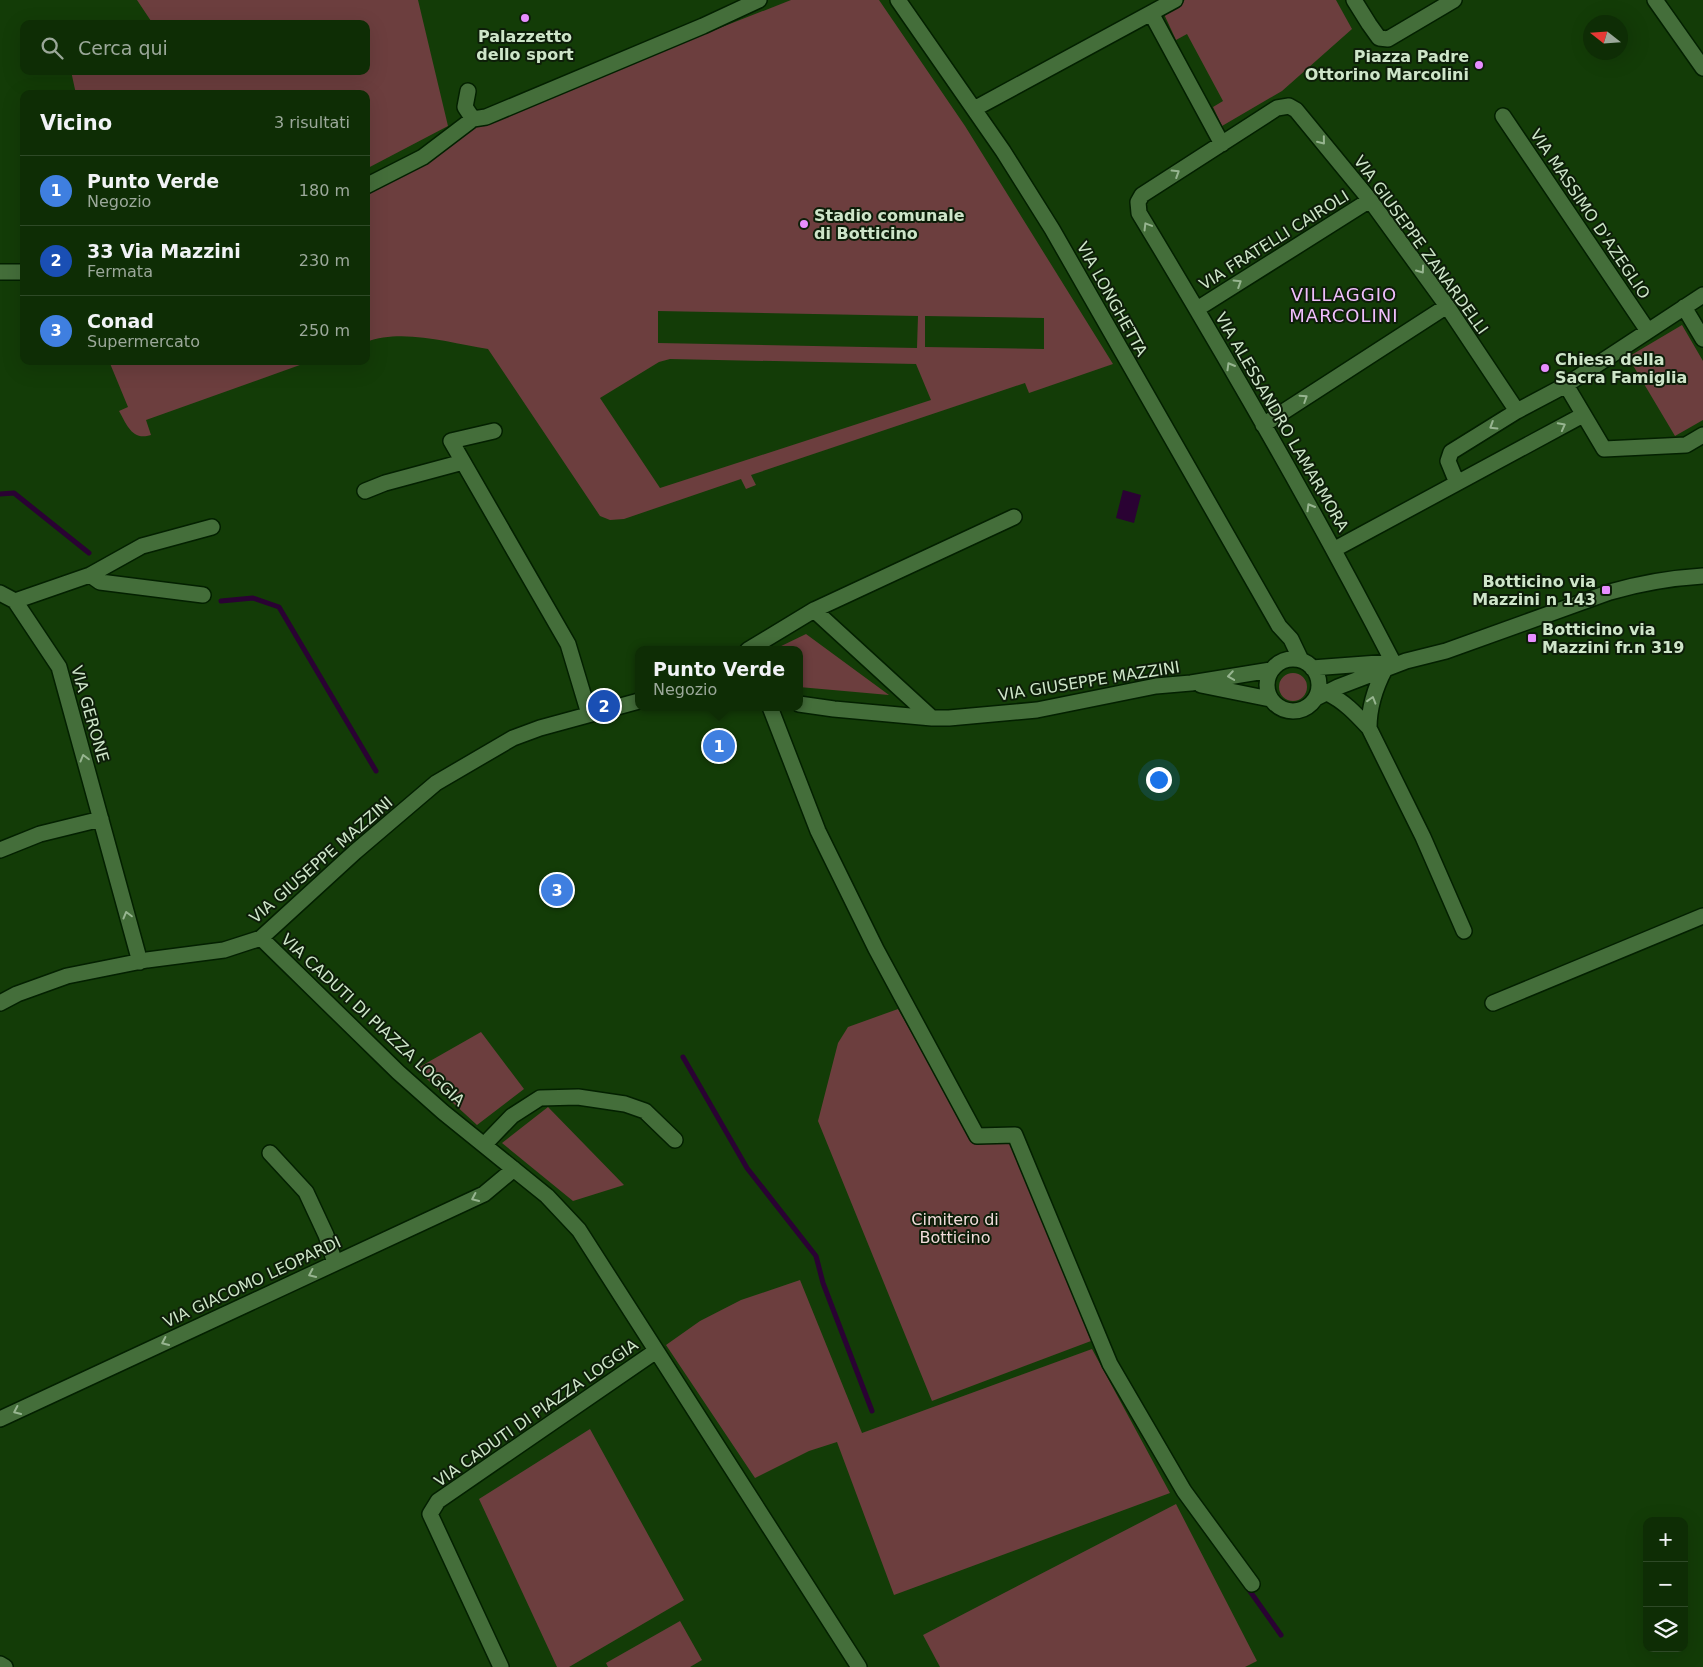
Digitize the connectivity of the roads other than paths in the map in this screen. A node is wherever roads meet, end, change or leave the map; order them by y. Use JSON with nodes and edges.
{"nodes":[{"id":1,"x":759,"y":0,"type":"edge"},
{"id":2,"x":898,"y":0,"type":"edge"},
{"id":3,"x":1175,"y":0,"type":"edge"},
{"id":4,"x":1354,"y":0,"type":"edge"},
{"id":5,"x":1454,"y":0,"type":"edge"},
{"id":6,"x":1655,"y":0,"type":"edge"},
{"id":7,"x":1152,"y":13,"type":"junction"},
{"id":8,"x":1703,"y":68,"type":"edge"},
{"id":9,"x":468,"y":91,"type":"dead end"},
{"id":10,"x":974,"y":109,"type":"junction"},
{"id":11,"x":1503,"y":116,"type":"dead end"},
{"id":12,"x":473,"y":119,"type":"junction"},
{"id":13,"x":1222,"y":144,"type":"junction"},
{"id":14,"x":370,"y":184,"type":"edge"},
{"id":15,"x":1370,"y":200,"type":"junction"},
{"id":16,"x":0,"y":272,"type":"edge"},
{"id":17,"x":20,"y":272,"type":"edge"},
{"id":18,"x":1703,"y":295,"type":"edge"},
{"id":19,"x":1447,"y":306,"type":"junction"},
{"id":20,"x":1684,"y":307,"type":"junction"},
{"id":21,"x":1197,"y":309,"type":"junction"},
{"id":22,"x":1648,"y":331,"type":"junction"},
{"id":23,"x":1703,"y":339,"type":"edge"},
{"id":24,"x":1566,"y":385,"type":"junction"},
{"id":25,"x":1517,"y":411,"type":"junction"},
{"id":26,"x":1583,"y":415,"type":"junction"},
{"id":27,"x":1264,"y":425,"type":"junction"},
{"id":28,"x":494,"y":431,"type":"dead end"},
{"id":29,"x":1703,"y":436,"type":"edge"},
{"id":30,"x":463,"y":462,"type":"junction"},
{"id":31,"x":1457,"y":483,"type":"junction"},
{"id":32,"x":365,"y":491,"type":"dead end"},
{"id":33,"x":1014,"y":517,"type":"dead end"},
{"id":34,"x":212,"y":527,"type":"dead end"},
{"id":35,"x":1334,"y":549,"type":"junction"},
{"id":36,"x":90,"y":575,"type":"junction"},
{"id":37,"x":1703,"y":576,"type":"edge"},
{"id":38,"x":0,"y":592,"type":"edge"},
{"id":39,"x":203,"y":594,"type":"dead end"},
{"id":40,"x":15,"y":601,"type":"junction"},
{"id":41,"x":814,"y":610,"type":"junction"},
{"id":42,"x":1279,"y":626,"type":"junction"},
{"id":43,"x":755,"y":646,"type":"edge"},
{"id":44,"x":1307,"y":664,"type":"junction"},
{"id":45,"x":1395,"y":664,"type":"junction"},
{"id":46,"x":1275,"y":666,"type":"junction"},
{"id":47,"x":1191,"y":683,"type":"junction"},
{"id":48,"x":1321,"y":695,"type":"junction"},
{"id":49,"x":1270,"y":699,"type":"junction"},
{"id":50,"x":635,"y":702,"type":"edge"},
{"id":51,"x":803,"y":705,"type":"edge"},
{"id":52,"x":772,"y":711,"type":"edge"},
{"id":53,"x":589,"y":714,"type":"junction"},
{"id":54,"x":932,"y":718,"type":"junction"},
{"id":55,"x":1369,"y":728,"type":"junction"},
{"id":56,"x":101,"y":819,"type":"junction"},
{"id":57,"x":0,"y":850,"type":"edge"},
{"id":58,"x":1703,"y":916,"type":"edge"},
{"id":59,"x":1464,"y":931,"type":"dead end"},
{"id":60,"x":261,"y":938,"type":"junction"},
{"id":61,"x":140,"y":962,"type":"junction"},
{"id":62,"x":1494,"y":1002,"type":"dead end"},
{"id":63,"x":0,"y":1003,"type":"edge"},
{"id":64,"x":675,"y":1140,"type":"dead end"},
{"id":65,"x":484,"y":1145,"type":"junction"},
{"id":66,"x":270,"y":1153,"type":"dead end"},
{"id":67,"x":514,"y":1169,"type":"junction"},
{"id":68,"x":335,"y":1263,"type":"junction"},
{"id":69,"x":656,"y":1351,"type":"junction"},
{"id":70,"x":0,"y":1419,"type":"edge"},
{"id":71,"x":1252,"y":1584,"type":"dead end"},
{"id":72,"x":0,"y":1664,"type":"edge"},
{"id":73,"x":4,"y":1667,"type":"edge"},
{"id":74,"x":501,"y":1667,"type":"edge"},
{"id":75,"x":859,"y":1667,"type":"edge"}],
"edges":[{"from":1,"to":12,"type":"street"},
{"from":2,"to":10,"type":"street","name":"VIA LONGHETTA"},
{"from":3,"to":7,"type":"street"},
{"from":4,"to":5,"type":"street"},
{"from":6,"to":8,"type":"street"},
{"from":7,"to":10,"type":"street"},
{"from":7,"to":13,"type":"street"},
{"from":9,"to":12,"type":"street"},
{"from":10,"to":42,"type":"street","name":"VIA LONGHETTA"},
{"from":11,"to":22,"type":"street","name":"VIA MASSIMO D'AZEGLIO"},
{"from":12,"to":14,"type":"street"},
{"from":13,"to":15,"type":"street","name":"VIA GIUSEPPE ZANARDELLI","one_way":true},
{"from":21,"to":13,"type":"street","name":"VIA ALESSANDRO LAMARMORA","one_way":true},
{"from":15,"to":19,"type":"street","name":"VIA GIUSEPPE ZANARDELLI","one_way":true},
{"from":21,"to":15,"type":"street","name":"VIA FRATELLI CAIROLI","one_way":true},
{"from":16,"to":17,"type":"street"},
{"from":18,"to":20,"type":"street"},
{"from":19,"to":25,"type":"street","name":"VIA GIUSEPPE ZANARDELLI"},
{"from":27,"to":19,"type":"street","one_way":true},
{"from":20,"to":22,"type":"street"},
{"from":20,"to":23,"type":"street"},
{"from":27,"to":21,"type":"street","name":"VIA ALESSANDRO LAMARMORA","one_way":true},
{"from":22,"to":24,"type":"street"},
{"from":24,"to":25,"type":"street"},
{"from":24,"to":26,"type":"street"},
{"from":25,"to":31,"type":"street","one_way":true},
{"from":26,"to":29,"type":"street"},
{"from":31,"to":26,"type":"street","one_way":true},
{"from":35,"to":27,"type":"street","name":"VIA ALESSANDRO LAMARMORA","one_way":true},
{"from":28,"to":30,"type":"street"},
{"from":30,"to":32,"type":"street"},
{"from":30,"to":53,"type":"street"},
{"from":31,"to":35,"type":"street"},
{"from":33,"to":41,"type":"street"},
{"from":34,"to":36,"type":"street"},
{"from":35,"to":45,"type":"street","name":"VIA ALESSANDRO LAMARMORA"},
{"from":36,"to":39,"type":"street"},
{"from":36,"to":40,"type":"street"},
{"from":37,"to":45,"type":"street","name":"VIA GIUSEPPE MAZZINI"},
{"from":38,"to":40,"type":"street","name":"VIA GERONE"},
{"from":56,"to":40,"type":"street","name":"VIA GERONE","one_way":true},
{"from":41,"to":43,"type":"street"},
{"from":41,"to":54,"type":"street"},
{"from":42,"to":44,"type":"street","name":"VIA LONGHETTA"},
{"from":42,"to":46,"type":"street","name":"VIA LONGHETTA"},
{"from":44,"to":45,"type":"street","name":"VIA GIUSEPPE MAZZINI"},
{"from":44,"to":46,"type":"street","name":"VIA GIUSEPPE MAZZINI"},
{"from":44,"to":48,"type":"street"},
{"from":45,"to":48,"type":"street","name":"VIA GIUSEPPE MAZZINI"},
{"from":55,"to":45,"type":"street","one_way":true},
{"from":46,"to":47,"type":"street","name":"VIA GIUSEPPE MAZZINI","one_way":true},
{"from":46,"to":49,"type":"street"},
{"from":47,"to":49,"type":"street","name":"VIA GIUSEPPE MAZZINI"},
{"from":47,"to":54,"type":"street","name":"VIA GIUSEPPE MAZZINI"},
{"from":48,"to":49,"type":"street","name":"VIA GIUSEPPE MAZZINI"},
{"from":48,"to":55,"type":"street"},
{"from":50,"to":53,"type":"street","name":"VIA GIUSEPPE MAZZINI"},
{"from":51,"to":54,"type":"street","name":"VIA GIUSEPPE MAZZINI"},
{"from":52,"to":71,"type":"street"},
{"from":53,"to":60,"type":"street","name":"VIA GIUSEPPE MAZZINI"},
{"from":55,"to":59,"type":"street"},
{"from":56,"to":57,"type":"street"},
{"from":61,"to":56,"type":"street","name":"VIA GERONE","one_way":true},
{"from":58,"to":62,"type":"street"},
{"from":60,"to":61,"type":"street","name":"VIA GIUSEPPE MAZZINI"},
{"from":60,"to":65,"type":"street","name":"VIA CADUTI DI PIAZZA LOGGIA"},
{"from":61,"to":63,"type":"street","name":"VIA GIUSEPPE MAZZINI"},
{"from":64,"to":65,"type":"street"},
{"from":65,"to":67,"type":"street","name":"VIA CADUTI DI PIAZZA LOGGIA"},
{"from":66,"to":68,"type":"street"},
{"from":67,"to":68,"type":"street","name":"VIA GIACOMO LEOPARDI","one_way":true},
{"from":67,"to":69,"type":"street","name":"VIA CADUTI DI PIAZZA LOGGIA"},
{"from":68,"to":70,"type":"street","name":"VIA GIACOMO LEOPARDI","one_way":true},
{"from":69,"to":74,"type":"street","name":"VIA CADUTI DI PIAZZA LOGGIA"},
{"from":69,"to":75,"type":"street","name":"VIA CADUTI DI PIAZZA LOGGIA"},
{"from":72,"to":73,"type":"street"}]}
